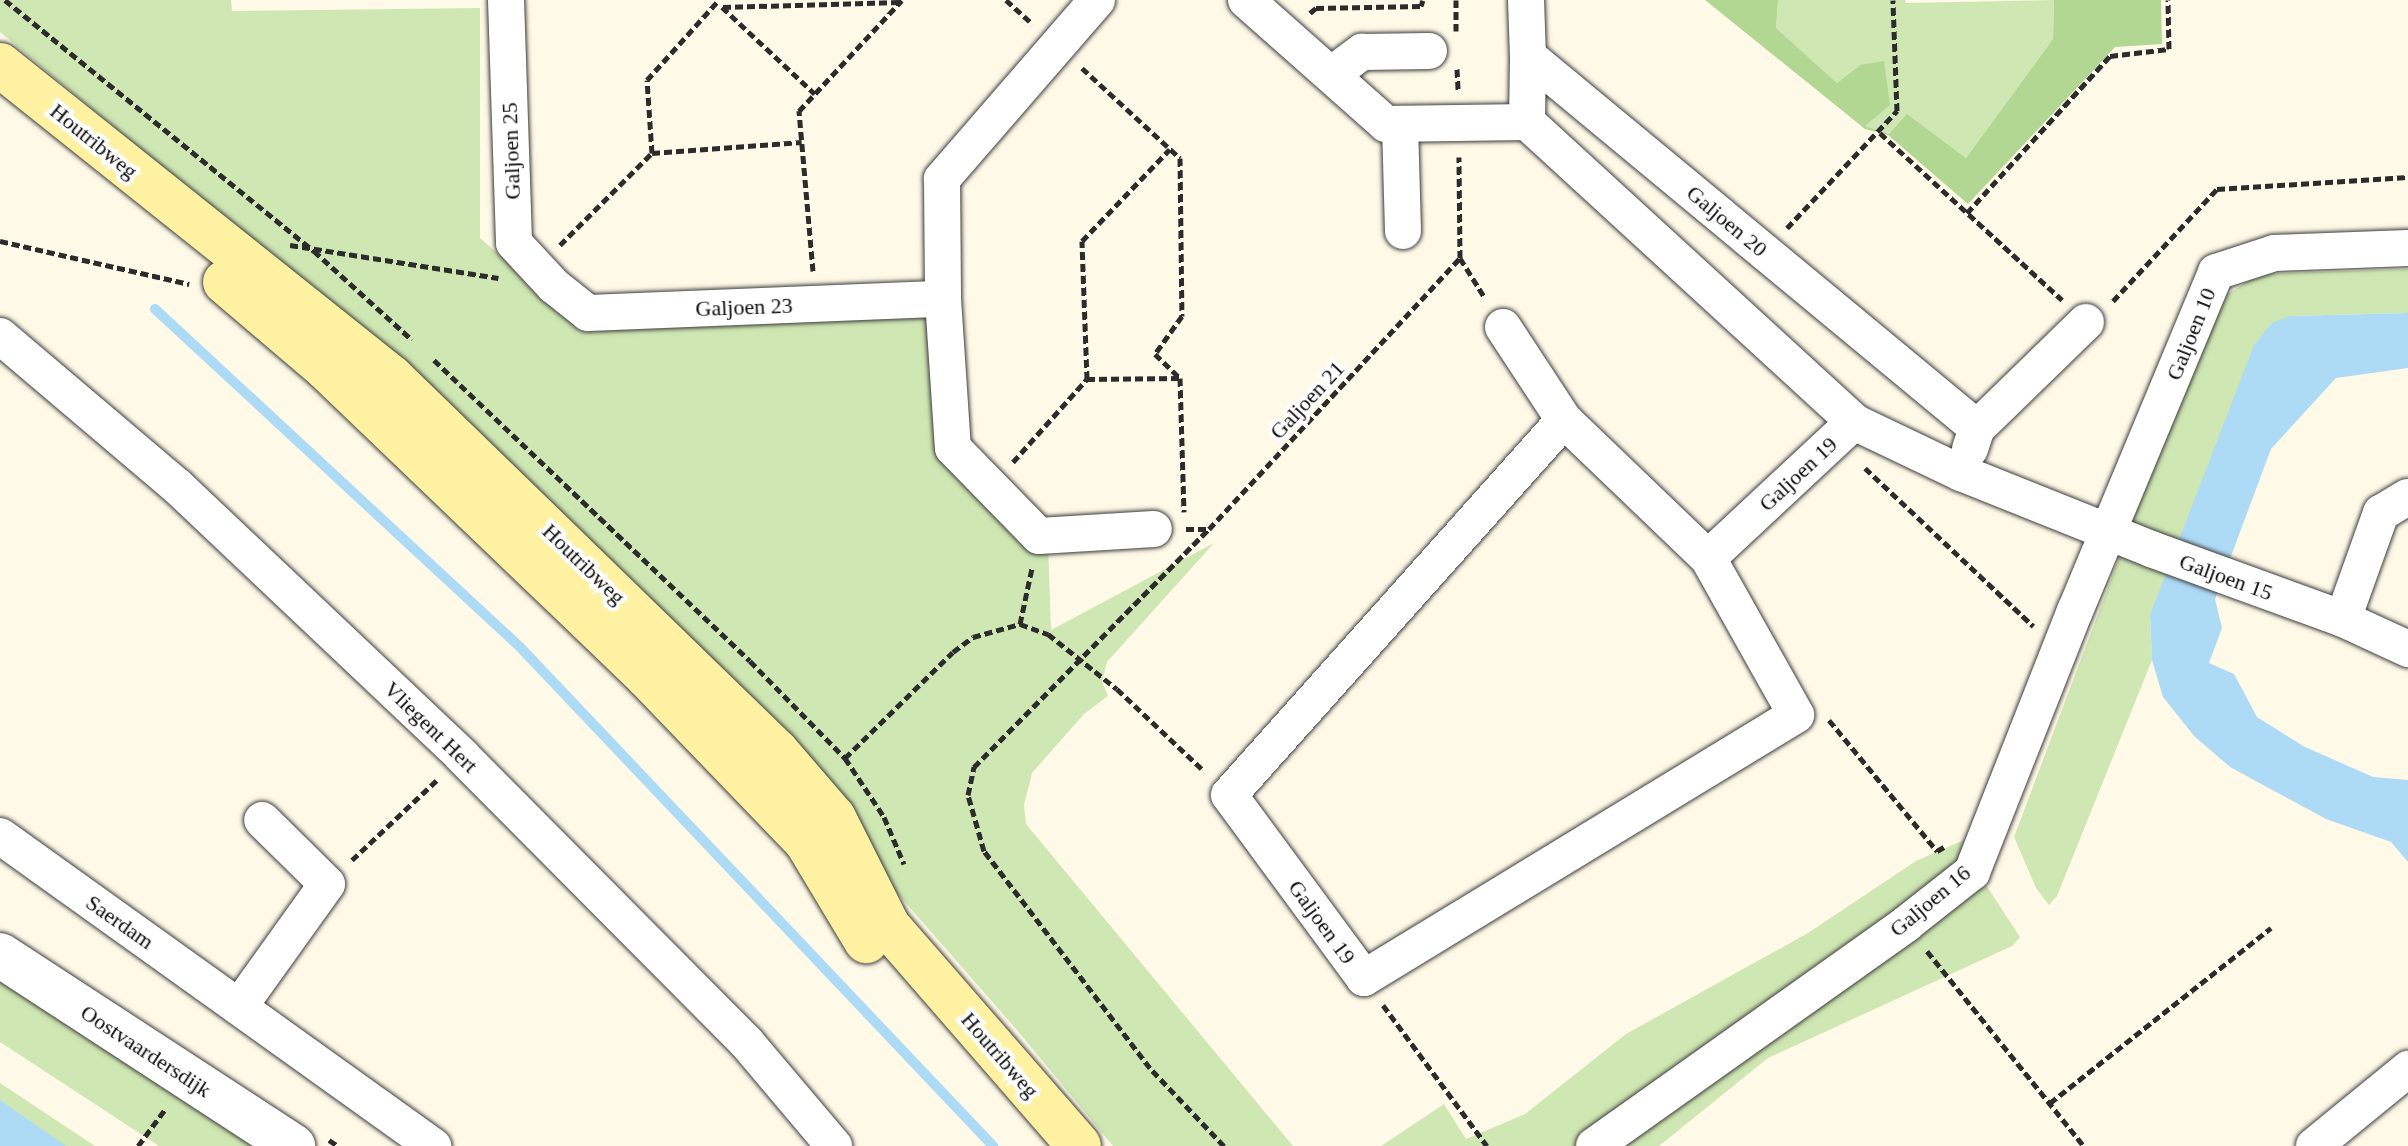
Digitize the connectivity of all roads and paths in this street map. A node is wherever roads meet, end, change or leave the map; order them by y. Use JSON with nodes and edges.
{"nodes":[{"id":1,"x":506,"y":0,"type":"edge"},
{"id":2,"x":1006,"y":0,"type":"edge"},
{"id":3,"x":1097,"y":0,"type":"edge"},
{"id":4,"x":1246,"y":0,"type":"edge"},
{"id":5,"x":1423,"y":0,"type":"edge"},
{"id":6,"x":1526,"y":0,"type":"edge"},
{"id":7,"x":1893,"y":0,"type":"edge"},
{"id":8,"x":2168,"y":0,"type":"edge"},
{"id":9,"x":715,"y":1,"type":"edge"},
{"id":10,"x":901,"y":1,"type":"edge"},
{"id":11,"x":1362,"y":3,"type":"edge"},
{"id":12,"x":723,"y":7,"type":"junction"},
{"id":13,"x":1286,"y":35,"type":"junction"},
{"id":14,"x":1057,"y":46,"type":"junction"},
{"id":15,"x":1429,"y":51,"type":"dead end"},
{"id":16,"x":1528,"y":56,"type":"junction"},
{"id":17,"x":0,"y":65,"type":"edge"},
{"id":18,"x":1331,"y":75,"type":"junction"},
{"id":19,"x":0,"y":92,"type":"edge"},
{"id":20,"x":815,"y":94,"type":"junction"},
{"id":21,"x":1527,"y":122,"type":"junction"},
{"id":22,"x":1459,"y":123,"type":"junction"},
{"id":23,"x":1400,"y":124,"type":"junction"},
{"id":24,"x":1880,"y":133,"type":"junction"},
{"id":25,"x":802,"y":142,"type":"junction"},
{"id":26,"x":1170,"y":149,"type":"junction"},
{"id":27,"x":652,"y":153,"type":"junction"},
{"id":28,"x":2408,"y":177,"type":"edge"},
{"id":29,"x":1967,"y":213,"type":"junction"},
{"id":30,"x":1403,"y":231,"type":"dead end"},
{"id":31,"x":2408,"y":248,"type":"edge"},
{"id":32,"x":1764,"y":251,"type":"junction"},
{"id":33,"x":1460,"y":258,"type":"junction"},
{"id":34,"x":546,"y":277,"type":"junction"},
{"id":35,"x":943,"y":299,"type":"junction"},
{"id":36,"x":816,"y":304,"type":"junction"},
{"id":37,"x":2086,"y":322,"type":"junction"},
{"id":38,"x":1503,"y":327,"type":"joint"},
{"id":39,"x":0,"y":336,"type":"edge"},
{"id":40,"x":1180,"y":378,"type":"junction"},
{"id":41,"x":1087,"y":379,"type":"junction"},
{"id":42,"x":1564,"y":420,"type":"junction"},
{"id":43,"x":1977,"y":428,"type":"junction"},
{"id":44,"x":1844,"y":431,"type":"junction"},
{"id":45,"x":1961,"y":473,"type":"junction"},
{"id":46,"x":991,"y":487,"type":"junction"},
{"id":47,"x":2408,"y":497,"type":"edge"},
{"id":48,"x":1169,"y":529,"type":"joint"},
{"id":49,"x":2110,"y":533,"type":"junction"},
{"id":50,"x":1039,"y":536,"type":"junction"},
{"id":51,"x":1708,"y":558,"type":"junction"},
{"id":52,"x":2343,"y":619,"type":"junction"},
{"id":53,"x":1020,"y":624,"type":"junction"},
{"id":54,"x":2408,"y":649,"type":"edge"},
{"id":55,"x":2060,"y":651,"type":"junction"},
{"id":56,"x":1082,"y":661,"type":"junction"},
{"id":57,"x":1796,"y":715,"type":"junction"},
{"id":58,"x":462,"y":756,"type":"junction"},
{"id":59,"x":845,"y":758,"type":"dead end"},
{"id":60,"x":1229,"y":795,"type":"junction"},
{"id":61,"x":1996,"y":815,"type":"junction"},
{"id":62,"x":262,"y":820,"type":"dead end"},
{"id":63,"x":0,"y":836,"type":"edge"},
{"id":64,"x":327,"y":884,"type":"junction"},
{"id":65,"x":1906,"y":924,"type":"junction"},
{"id":66,"x":2271,"y":928,"type":"dead end"},
{"id":67,"x":0,"y":955,"type":"edge"},
{"id":68,"x":1364,"y":978,"type":"junction"},
{"id":69,"x":239,"y":1007,"type":"junction"},
{"id":70,"x":2405,"y":1078,"type":"edge"},
{"id":71,"x":2050,"y":1103,"type":"junction"},
{"id":72,"x":293,"y":1146,"type":"edge"},
{"id":73,"x":433,"y":1146,"type":"edge"},
{"id":74,"x":834,"y":1146,"type":"edge"},
{"id":75,"x":1042,"y":1146,"type":"edge"},
{"id":76,"x":1079,"y":1146,"type":"edge"},
{"id":77,"x":1224,"y":1146,"type":"edge"},
{"id":78,"x":1487,"y":1146,"type":"edge"},
{"id":79,"x":1594,"y":1146,"type":"edge"},
{"id":80,"x":2084,"y":1146,"type":"edge"},
{"id":81,"x":2314,"y":1146,"type":"edge"}],
"edges":[{"from":1,"to":34,"type":"street","name":"Galjoen 25"},
{"from":2,"to":14,"type":"path"},
{"from":3,"to":14,"type":"street"},
{"from":4,"to":13,"type":"street"},
{"from":5,"to":11,"type":"path"},
{"from":6,"to":16,"type":"street"},
{"from":7,"to":24,"type":"path"},
{"from":8,"to":29,"type":"path"},
{"from":9,"to":12,"type":"path"},
{"from":9,"to":27,"type":"path"},
{"from":10,"to":12,"type":"path"},
{"from":10,"to":20,"type":"path"},
{"from":11,"to":13,"type":"path"},
{"from":12,"to":20,"type":"path"},
{"from":13,"to":18,"type":"street"},
{"from":14,"to":26,"type":"path"},
{"from":14,"to":35,"type":"street"},
{"from":15,"to":18,"type":"street"},
{"from":16,"to":21,"type":"street"},
{"from":16,"to":32,"type":"street","name":"Galjoen 20"},
{"from":17,"to":76,"type":"main road","name":"Houtribweg"},
{"from":18,"to":23,"type":"street"},
{"from":19,"to":75,"type":"main road","name":"Houtribweg"},
{"from":20,"to":25,"type":"path"},
{"from":21,"to":22,"type":"street"},
{"from":21,"to":44,"type":"street"},
{"from":22,"to":23,"type":"street"},
{"from":22,"to":33,"type":"path"},
{"from":23,"to":30,"type":"street"},
{"from":24,"to":29,"type":"path"},
{"from":24,"to":32,"type":"path"},
{"from":25,"to":27,"type":"path"},
{"from":25,"to":36,"type":"path"},
{"from":26,"to":40,"type":"path"},
{"from":26,"to":41,"type":"path"},
{"from":27,"to":34,"type":"path"},
{"from":28,"to":37,"type":"path"},
{"from":29,"to":37,"type":"path"},
{"from":31,"to":49,"type":"street","name":"Galjoen 10"},
{"from":32,"to":43,"type":"street","name":"Galjoen 20"},
{"from":33,"to":38,"type":"path"},
{"from":33,"to":56,"type":"path","name":"Galjoen 21"},
{"from":34,"to":36,"type":"street","name":"Galjoen 23"},
{"from":35,"to":36,"type":"street","name":"Galjoen 23"},
{"from":35,"to":46,"type":"street"},
{"from":37,"to":43,"type":"street"},
{"from":38,"to":42,"type":"street"},
{"from":39,"to":58,"type":"street","name":"Vliegent Hert"},
{"from":40,"to":41,"type":"path"},
{"from":40,"to":48,"type":"path"},
{"from":41,"to":46,"type":"path"},
{"from":42,"to":51,"type":"street"},
{"from":42,"to":60,"type":"street"},
{"from":43,"to":45,"type":"street"},
{"from":44,"to":45,"type":"street"},
{"from":44,"to":51,"type":"street","name":"Galjoen 19"},
{"from":44,"to":55,"type":"path"},
{"from":45,"to":49,"type":"street"},
{"from":46,"to":50,"type":"street"},
{"from":47,"to":52,"type":"street"},
{"from":48,"to":50,"type":"street"},
{"from":49,"to":52,"type":"street","name":"Galjoen 15"},
{"from":49,"to":55,"type":"street","name":"Galjoen 16"},
{"from":50,"to":53,"type":"path"},
{"from":51,"to":57,"type":"street"},
{"from":52,"to":54,"type":"street","name":"Galjoen 15"},
{"from":53,"to":56,"type":"path"},
{"from":53,"to":59,"type":"path"},
{"from":55,"to":61,"type":"street","name":"Galjoen 16"},
{"from":56,"to":60,"type":"path"},
{"from":56,"to":77,"type":"path","name":"Galjoen 21"},
{"from":57,"to":61,"type":"path"},
{"from":57,"to":68,"type":"street","name":"Galjoen 19"},
{"from":58,"to":64,"type":"path"},
{"from":58,"to":74,"type":"street","name":"Vliegent Hert"},
{"from":60,"to":68,"type":"street","name":"Galjoen 19"},
{"from":61,"to":65,"type":"street","name":"Galjoen 16"},
{"from":62,"to":64,"type":"street"},
{"from":63,"to":69,"type":"street","name":"Saerdam"},
{"from":64,"to":69,"type":"street"},
{"from":65,"to":71,"type":"path"},
{"from":65,"to":79,"type":"street","name":"Galjoen 16"},
{"from":66,"to":71,"type":"path"},
{"from":67,"to":72,"type":"street","name":"Oostvaardersdijk"},
{"from":68,"to":78,"type":"path"},
{"from":69,"to":73,"type":"street","name":"Saerdam"},
{"from":70,"to":81,"type":"street"},
{"from":71,"to":80,"type":"path"}]}
